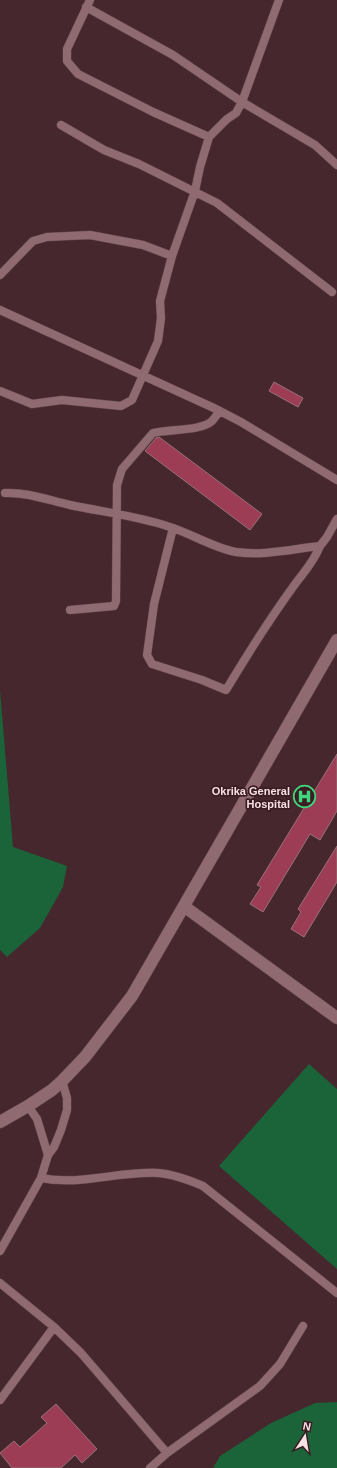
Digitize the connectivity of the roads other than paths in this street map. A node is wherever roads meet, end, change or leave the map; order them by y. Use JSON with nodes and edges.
{"nodes":[{"id":1,"x":279,"y":0,"type":"edge"},
{"id":2,"x":88,"y":4,"type":"edge"},
{"id":3,"x":242,"y":102,"type":"junction"},
{"id":4,"x":61,"y":125,"type":"dead end"},
{"id":5,"x":209,"y":137,"type":"junction"},
{"id":6,"x":337,"y":165,"type":"edge"},
{"id":7,"x":195,"y":192,"type":"junction"},
{"id":8,"x":172,"y":256,"type":"junction"},
{"id":9,"x":0,"y":275,"type":"edge"},
{"id":10,"x":332,"y":292,"type":"dead end"},
{"id":11,"x":0,"y":310,"type":"edge"},
{"id":12,"x":144,"y":376,"type":"junction"},
{"id":13,"x":0,"y":391,"type":"edge"},
{"id":14,"x":220,"y":411,"type":"junction"},
{"id":15,"x":337,"y":480,"type":"edge"},
{"id":16,"x":5,"y":493,"type":"dead end"},
{"id":17,"x":116,"y":514,"type":"junction"},
{"id":18,"x":337,"y":520,"type":"edge"},
{"id":19,"x":173,"y":528,"type":"junction"},
{"id":20,"x":320,"y":546,"type":"junction"},
{"id":21,"x":70,"y":610,"type":"dead end"},
{"id":22,"x":337,"y":640,"type":"edge"},
{"id":23,"x":185,"y":907,"type":"junction"},
{"id":24,"x":337,"y":1018,"type":"edge"},
{"id":25,"x":62,"y":1081,"type":"junction"},
{"id":26,"x":28,"y":1106,"type":"junction"},
{"id":27,"x":0,"y":1122,"type":"edge"},
{"id":28,"x":48,"y":1155,"type":"junction"},
{"id":29,"x":41,"y":1178,"type":"junction"},
{"id":30,"x":0,"y":1252,"type":"edge"},
{"id":31,"x":0,"y":1283,"type":"edge"},
{"id":32,"x":337,"y":1293,"type":"edge"},
{"id":33,"x":303,"y":1326,"type":"dead end"},
{"id":34,"x":54,"y":1327,"type":"junction"},
{"id":35,"x":0,"y":1400,"type":"edge"},
{"id":36,"x":167,"y":1453,"type":"junction"},
{"id":37,"x":150,"y":1468,"type":"edge"}],
"edges":[{"from":1,"to":3,"type":"lane"},
{"from":2,"to":3,"type":"lane"},
{"from":2,"to":5,"type":"lane"},
{"from":3,"to":5,"type":"lane"},
{"from":3,"to":6,"type":"lane"},
{"from":4,"to":7,"type":"lane"},
{"from":5,"to":7,"type":"lane"},
{"from":7,"to":8,"type":"lane"},
{"from":7,"to":10,"type":"lane"},
{"from":8,"to":9,"type":"lane"},
{"from":8,"to":12,"type":"lane"},
{"from":11,"to":12,"type":"lane"},
{"from":12,"to":13,"type":"lane"},
{"from":12,"to":14,"type":"lane"},
{"from":14,"to":15,"type":"lane"},
{"from":14,"to":17,"type":"lane"},
{"from":16,"to":17,"type":"lane"},
{"from":17,"to":19,"type":"lane"},
{"from":17,"to":21,"type":"lane"},
{"from":18,"to":20,"type":"lane"},
{"from":19,"to":20,"type":"lane"},
{"from":19,"to":20,"type":"lane"},
{"from":22,"to":23,"type":"street"},
{"from":23,"to":24,"type":"street"},
{"from":23,"to":25,"type":"street"},
{"from":25,"to":26,"type":"street"},
{"from":25,"to":28,"type":"lane"},
{"from":26,"to":27,"type":"street"},
{"from":26,"to":28,"type":"lane"},
{"from":28,"to":29,"type":"lane"},
{"from":29,"to":30,"type":"lane"},
{"from":29,"to":32,"type":"lane"},
{"from":31,"to":34,"type":"lane"},
{"from":33,"to":36,"type":"lane"},
{"from":34,"to":35,"type":"lane"},
{"from":34,"to":36,"type":"lane"},
{"from":36,"to":37,"type":"lane"}]}
